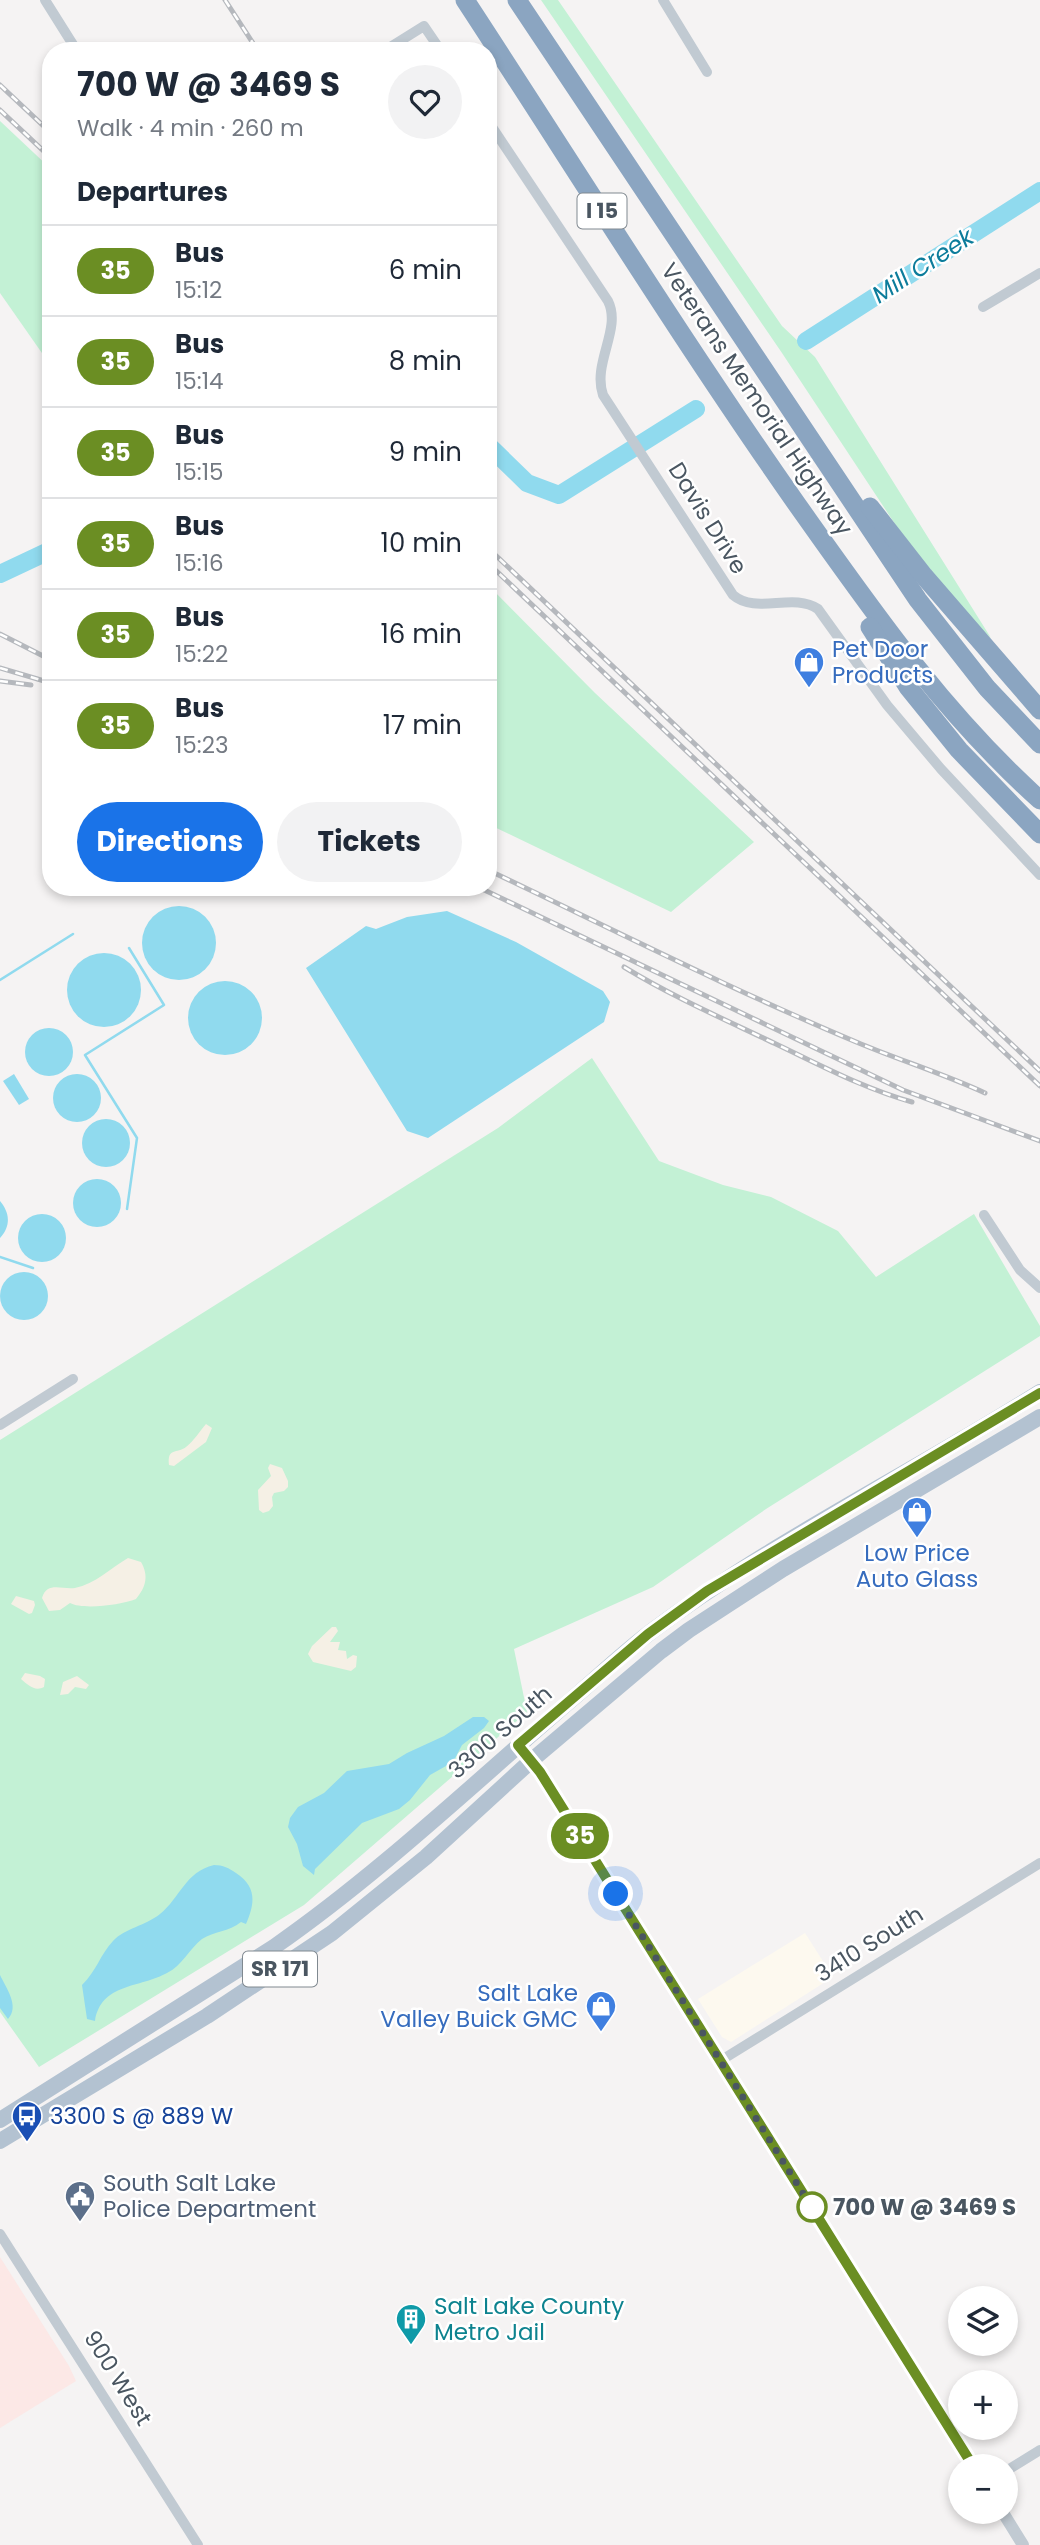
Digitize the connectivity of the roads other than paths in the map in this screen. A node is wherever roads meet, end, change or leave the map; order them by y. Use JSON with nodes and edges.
{"nodes":[{"id":1,"x":45,"y":0,"type":"edge"},
{"id":2,"x":465,"y":0,"type":"edge"},
{"id":3,"x":517,"y":0,"type":"edge"},
{"id":4,"x":663,"y":0,"type":"edge"},
{"id":5,"x":71,"y":42,"type":"edge"},
{"id":6,"x":398,"y":42,"type":"edge"},
{"id":7,"x":434,"y":42,"type":"edge"},
{"id":8,"x":492,"y":42,"type":"edge"},
{"id":9,"x":497,"y":49,"type":"edge"},
{"id":10,"x":707,"y":72,"type":"dead end"},
{"id":11,"x":497,"y":135,"type":"edge"},
{"id":12,"x":1040,"y":274,"type":"edge"},
{"id":13,"x":983,"y":307,"type":"dead end"},
{"id":14,"x":780,"y":391,"type":"junction"},
{"id":15,"x":740,"y":422,"type":"junction"},
{"id":16,"x":1040,"y":710,"type":"edge"},
{"id":17,"x":1040,"y":744,"type":"edge"},
{"id":18,"x":1040,"y":800,"type":"edge"},
{"id":19,"x":1040,"y":834,"type":"edge"},
{"id":20,"x":1040,"y":875,"type":"edge"},
{"id":21,"x":984,"y":1215,"type":"dead end"},
{"id":22,"x":1040,"y":1288,"type":"edge"},
{"id":23,"x":73,"y":1379,"type":"dead end"},
{"id":24,"x":1040,"y":1392,"type":"edge"},
{"id":25,"x":1040,"y":1417,"type":"edge"},
{"id":26,"x":0,"y":1425,"type":"edge"},
{"id":27,"x":518,"y":1745,"type":"junction"},
{"id":28,"x":532,"y":1760,"type":"junction"},
{"id":29,"x":1040,"y":1863,"type":"edge"},
{"id":30,"x":720,"y":2061,"type":"junction"},
{"id":31,"x":0,"y":2120,"type":"edge"},
{"id":32,"x":0,"y":2141,"type":"edge"},
{"id":33,"x":0,"y":2234,"type":"edge"},
{"id":34,"x":1040,"y":2450,"type":"edge"},
{"id":35,"x":966,"y":2454,"type":"edge"},
{"id":36,"x":1018,"y":2463,"type":"edge"},
{"id":37,"x":1010,"y":2524,"type":"edge"},
{"id":38,"x":198,"y":2545,"type":"edge"},
{"id":39,"x":1023,"y":2545,"type":"edge"}],
"edges":[{"from":1,"to":5,"type":"street"},
{"from":2,"to":8,"type":"highway","name":"Veterans Memorial Highway","number":"I 15"},
{"from":3,"to":14,"type":"highway","name":"Veterans Memorial Highway","number":"I 15"},
{"from":4,"to":10,"type":"street"},
{"from":6,"to":7,"type":"street"},
{"from":9,"to":15,"type":"highway","name":"Veterans Memorial Highway","number":"I 15"},
{"from":11,"to":20,"type":"street","name":"Davis Drive"},
{"from":12,"to":13,"type":"street"},
{"from":14,"to":16,"type":"highway"},
{"from":14,"to":17,"type":"highway","name":"Veterans Memorial Highway","number":"I 15"},
{"from":15,"to":18,"type":"highway","name":"Veterans Memorial Highway","number":"I 15"},
{"from":15,"to":19,"type":"highway"},
{"from":21,"to":22,"type":"street"},
{"from":23,"to":26,"type":"street"},
{"from":24,"to":27,"type":"main road","name":"3300 South","number":"SR 171"},
{"from":25,"to":28,"type":"main road","name":"3300 South","number":"SR 171"},
{"from":27,"to":28,"type":"street"},
{"from":27,"to":31,"type":"main road","name":"3300 South","number":"SR 171"},
{"from":28,"to":30,"type":"street"},
{"from":28,"to":32,"type":"main road","name":"3300 South","number":"SR 171"},
{"from":29,"to":30,"type":"street","name":"3410 South"},
{"from":30,"to":35,"type":"street"},
{"from":33,"to":38,"type":"street","name":"900 West"},
{"from":34,"to":36,"type":"street"},
{"from":37,"to":39,"type":"street"}]}
